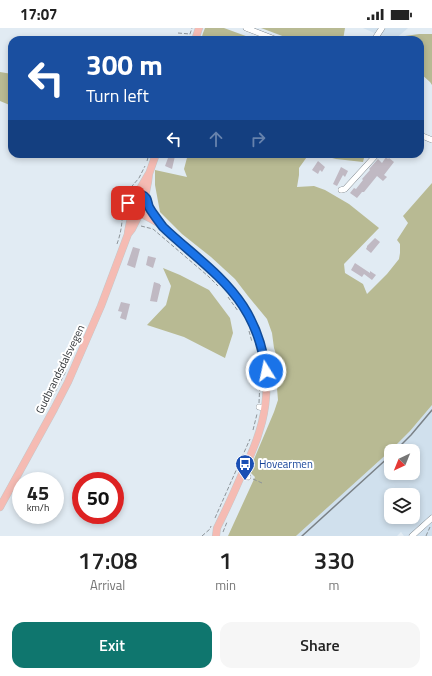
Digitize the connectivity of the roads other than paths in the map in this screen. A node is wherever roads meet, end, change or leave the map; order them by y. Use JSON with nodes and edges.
{"nodes":[{"id":1,"x":199,"y":28,"type":"edge"},
{"id":2,"x":246,"y":28,"type":"edge"},
{"id":3,"x":193,"y":36,"type":"edge"},
{"id":4,"x":267,"y":36,"type":"edge"},
{"id":5,"x":155,"y":158,"type":"edge"},
{"id":6,"x":373,"y":158,"type":"edge"},
{"id":7,"x":149,"y":174,"type":"junction"},
{"id":8,"x":341,"y":190,"type":"dead end"},
{"id":9,"x":137,"y":194,"type":"junction"},
{"id":10,"x":145,"y":197,"type":"junction"},
{"id":11,"x":149,"y":206,"type":"junction"},
{"id":12,"x":137,"y":214,"type":"junction"},
{"id":13,"x":162,"y":225,"type":"junction"},
{"id":14,"x":0,"y":508,"type":"edge"},
{"id":15,"x":432,"y":518,"type":"edge"},
{"id":16,"x":218,"y":528,"type":"junction"},
{"id":17,"x":210,"y":536,"type":"edge"},
{"id":18,"x":216,"y":536,"type":"edge"},
{"id":19,"x":412,"y":536,"type":"edge"}],
"edges":[{"from":1,"to":3,"type":"main road"},
{"from":2,"to":4,"type":"street"},
{"from":5,"to":7,"type":"main road"},
{"from":6,"to":8,"type":"street"},
{"from":7,"to":9,"type":"main road"},
{"from":7,"to":10,"type":"main road"},
{"from":9,"to":10,"type":"main road"},
{"from":9,"to":12,"type":"main road"},
{"from":10,"to":11,"type":"main road"},
{"from":11,"to":12,"type":"main road"},
{"from":11,"to":13,"type":"main road"},
{"from":12,"to":13,"type":"main road"},
{"from":12,"to":14,"type":"main road","name":"Gudbrandsdalsvegen"},
{"from":13,"to":16,"type":"main road"},
{"from":15,"to":19,"type":"street"},
{"from":16,"to":17,"type":"main road"},
{"from":16,"to":18,"type":"main road"}]}
